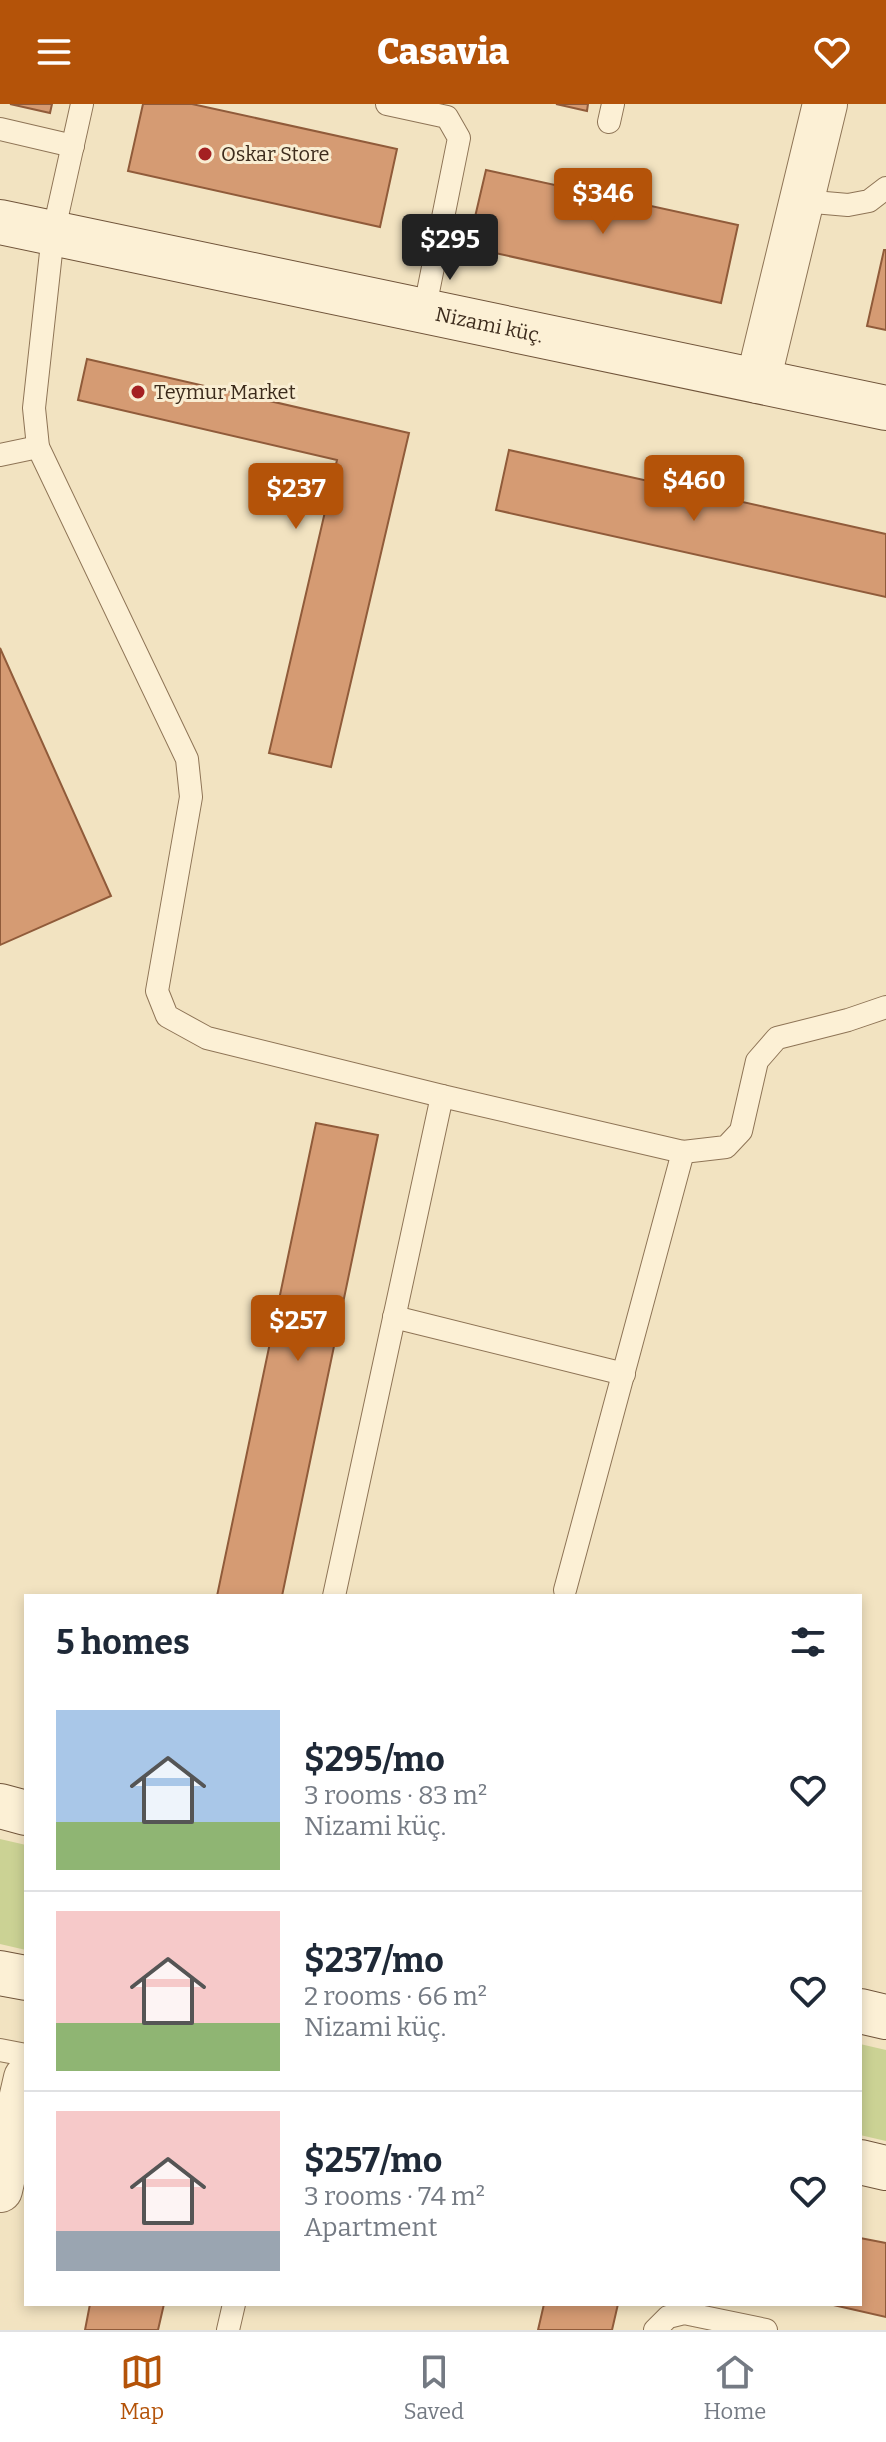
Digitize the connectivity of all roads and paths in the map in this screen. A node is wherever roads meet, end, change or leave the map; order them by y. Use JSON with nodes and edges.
{"nodes":[{"id":1,"x":82,"y":104,"type":"edge"},
{"id":2,"x":387,"y":104,"type":"edge"},
{"id":3,"x":825,"y":104,"type":"edge"},
{"id":4,"x":0,"y":129,"type":"edge"},
{"id":5,"x":73,"y":146,"type":"junction"},
{"id":6,"x":886,"y":188,"type":"edge"},
{"id":7,"x":802,"y":201,"type":"junction"},
{"id":8,"x":0,"y":222,"type":"edge"},
{"id":9,"x":53,"y":234,"type":"junction"},
{"id":10,"x":424,"y":312,"type":"junction"},
{"id":11,"x":758,"y":381,"type":"junction"},
{"id":12,"x":886,"y":408,"type":"edge"},
{"id":13,"x":38,"y":447,"type":"junction"},
{"id":14,"x":0,"y":455,"type":"edge"},
{"id":15,"x":885,"y":1009,"type":"edge"},
{"id":16,"x":442,"y":1096,"type":"junction"},
{"id":17,"x":683,"y":1152,"type":"junction"},
{"id":18,"x":394,"y":1317,"type":"junction"},
{"id":19,"x":624,"y":1374,"type":"junction"},
{"id":20,"x":565,"y":1590,"type":"dead end"},
{"id":21,"x":334,"y":1594,"type":"edge"},
{"id":22,"x":0,"y":1806,"type":"edge"},
{"id":23,"x":24,"y":1812,"type":"edge"},
{"id":24,"x":0,"y":1973,"type":"edge"},
{"id":25,"x":24,"y":1978,"type":"edge"},
{"id":26,"x":862,"y":2011,"type":"edge"},
{"id":27,"x":886,"y":2017,"type":"edge"},
{"id":28,"x":0,"y":2050,"type":"edge"},
{"id":29,"x":24,"y":2055,"type":"edge"},
{"id":30,"x":24,"y":2087,"type":"edge"},
{"id":31,"x":862,"y":2162,"type":"edge"},
{"id":32,"x":886,"y":2168,"type":"edge"},
{"id":33,"x":0,"y":2190,"type":"edge"},
{"id":34,"x":234,"y":2306,"type":"edge"},
{"id":35,"x":228,"y":2330,"type":"edge"},
{"id":36,"x":655,"y":2330,"type":"edge"},
{"id":37,"x":766,"y":2330,"type":"edge"}],
"edges":[{"from":1,"to":5,"type":"lane"},
{"from":2,"to":10,"type":"lane"},
{"from":3,"to":7,"type":"main road"},
{"from":4,"to":5,"type":"lane"},
{"from":5,"to":9,"type":"lane"},
{"from":6,"to":7,"type":"lane"},
{"from":7,"to":11,"type":"main road"},
{"from":8,"to":9,"type":"main road","name":"Nizami küç."},
{"from":9,"to":10,"type":"main road","name":"Nizami küç."},
{"from":9,"to":13,"type":"lane"},
{"from":10,"to":11,"type":"main road","name":"Nizami küç."},
{"from":11,"to":12,"type":"main road","name":"Nizami küç."},
{"from":13,"to":14,"type":"lane"},
{"from":13,"to":16,"type":"lane"},
{"from":15,"to":17,"type":"lane"},
{"from":16,"to":17,"type":"lane"},
{"from":16,"to":18,"type":"lane"},
{"from":17,"to":19,"type":"lane"},
{"from":18,"to":19,"type":"lane"},
{"from":18,"to":21,"type":"lane"},
{"from":19,"to":20,"type":"lane"},
{"from":22,"to":23,"type":"main road"},
{"from":24,"to":25,"type":"main road"},
{"from":26,"to":27,"type":"main road"},
{"from":28,"to":29,"type":"lane"},
{"from":30,"to":33,"type":"main road"},
{"from":31,"to":32,"type":"main road"},
{"from":34,"to":35,"type":"lane"},
{"from":36,"to":37,"type":"lane"}]}
